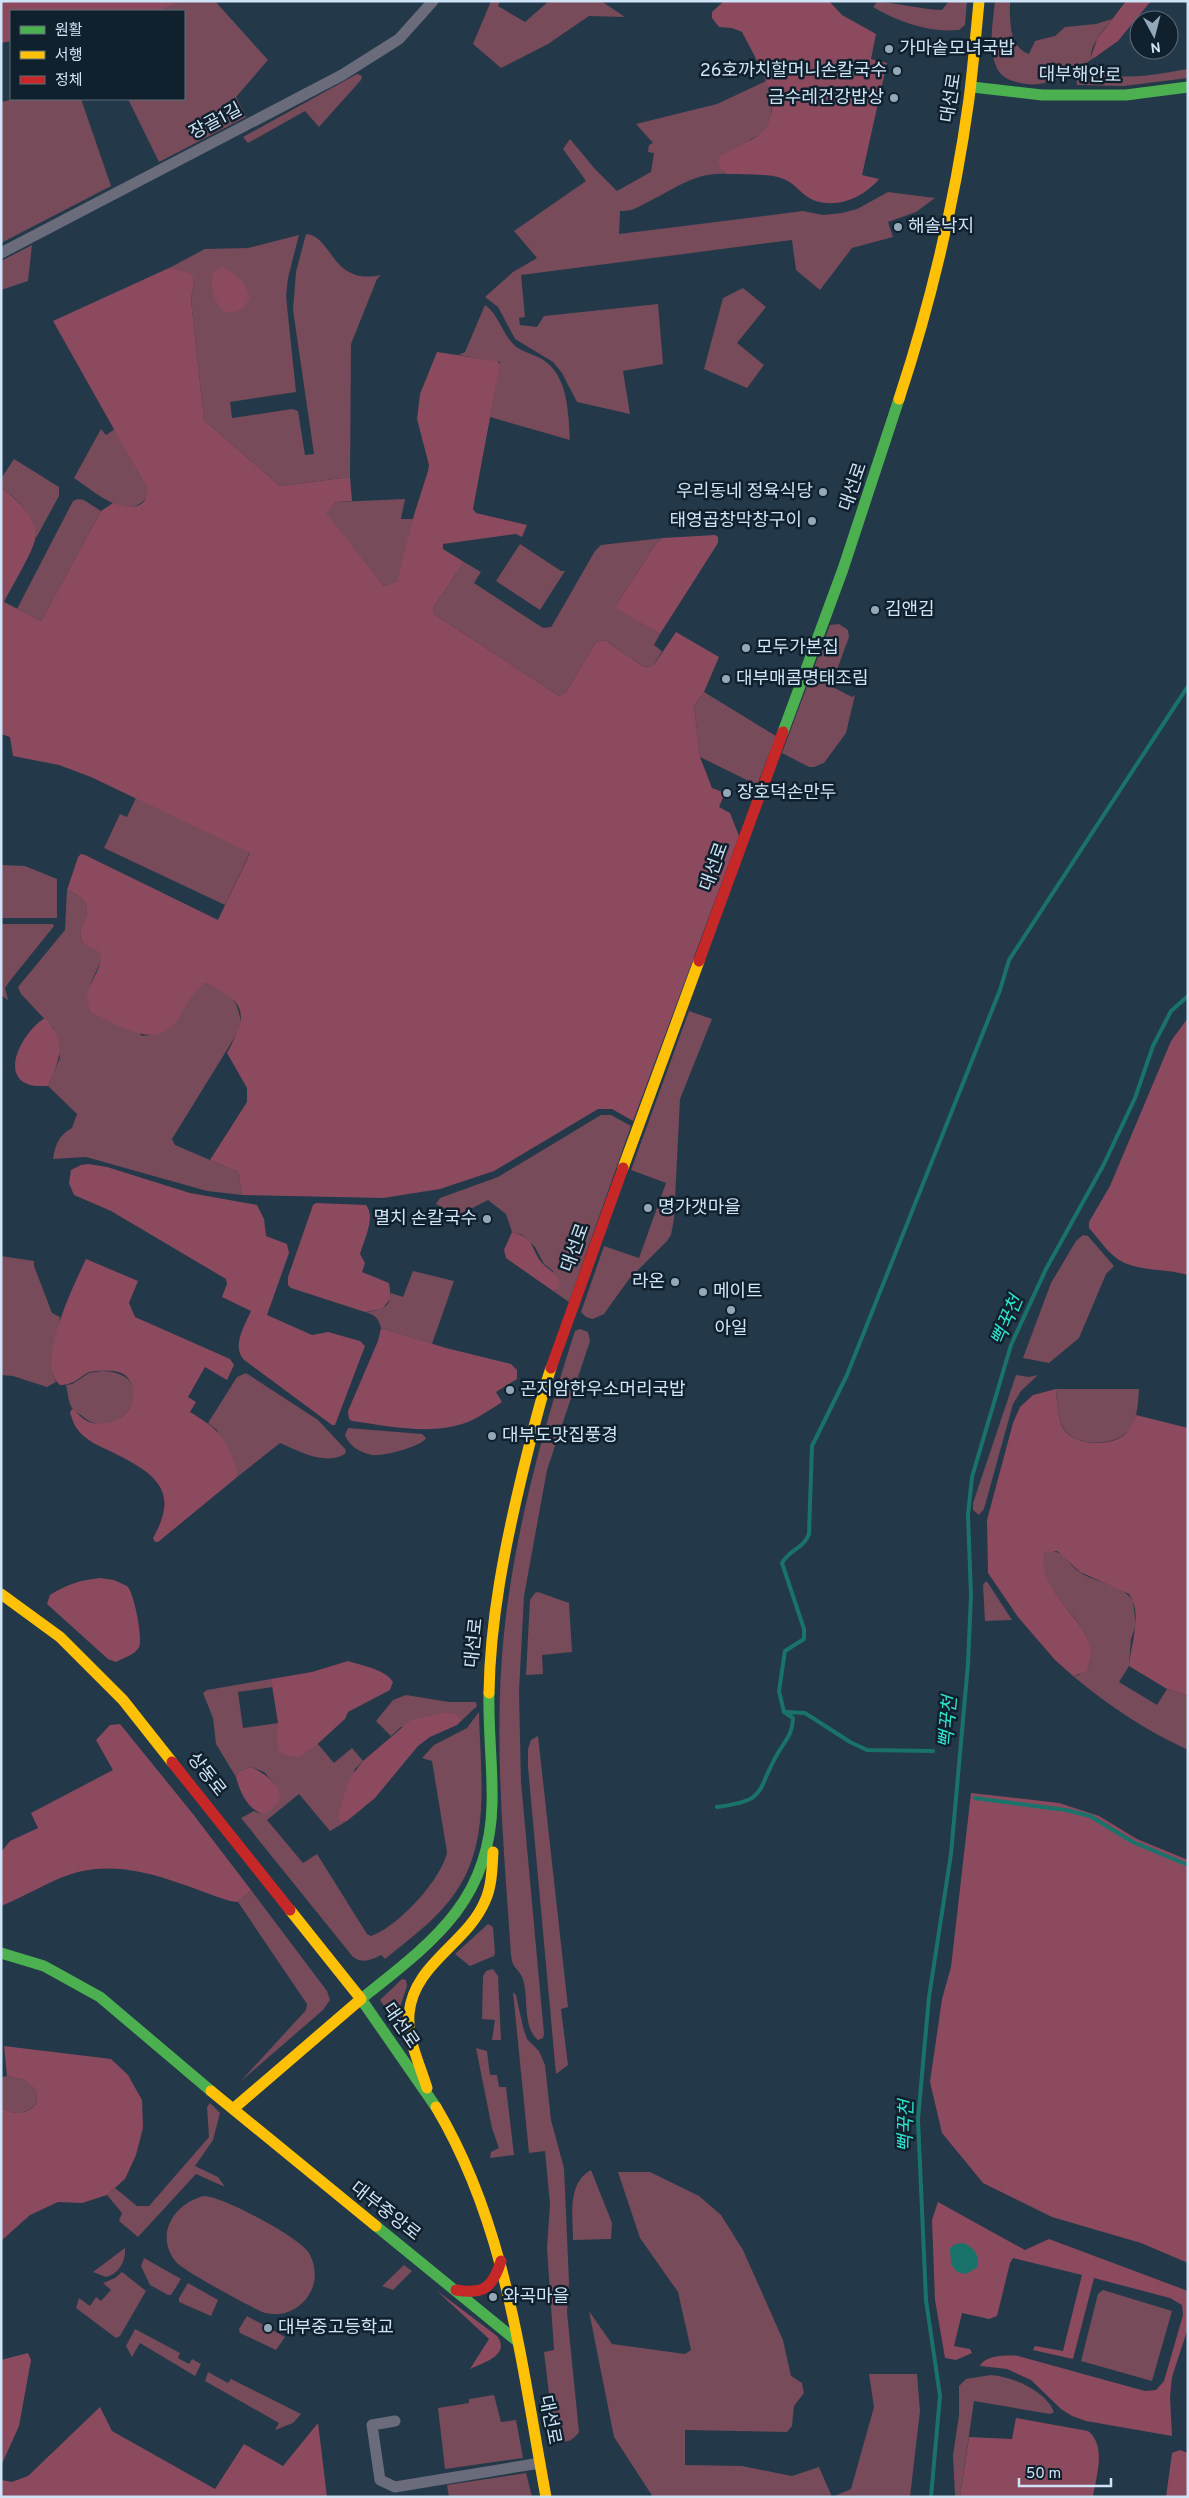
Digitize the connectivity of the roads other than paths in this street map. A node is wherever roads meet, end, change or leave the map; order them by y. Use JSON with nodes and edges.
{"nodes":[{"id":1,"x":433,"y":1,"type":"edge"},
{"id":2,"x":979,"y":1,"type":"edge"},
{"id":3,"x":972,"y":87,"type":"junction"},
{"id":4,"x":1188,"y":87,"type":"edge"},
{"id":5,"x":1,"y":253,"type":"edge"},
{"id":6,"x":1,"y":1594,"type":"edge"},
{"id":7,"x":493,"y":1818,"type":"junction"},
{"id":8,"x":1,"y":1953,"type":"edge"},
{"id":9,"x":361,"y":1999,"type":"junction"},
{"id":10,"x":431,"y":2102,"type":"junction"},
{"id":11,"x":233,"y":2109,"type":"junction"},
{"id":12,"x":501,"y":2261,"type":"junction"},
{"id":13,"x":456,"y":2290,"type":"junction"},
{"id":14,"x":516,"y":2341,"type":"junction"},
{"id":15,"x":395,"y":2421,"type":"dead end"},
{"id":16,"x":540,"y":2463,"type":"junction"},
{"id":17,"x":395,"y":2492,"type":"edge"},
{"id":18,"x":546,"y":2497,"type":"edge"}],
"edges":[{"from":1,"to":5,"type":"street","name":"장골1길"},
{"from":2,"to":3,"type":"street","name":"대선로"},
{"from":3,"to":4,"type":"street","name":"대부해안로"},
{"from":3,"to":7,"type":"street","name":"대선로"},
{"from":6,"to":9,"type":"street","name":"상동로"},
{"from":7,"to":9,"type":"street","name":"대선로"},
{"from":7,"to":10,"type":"street"},
{"from":8,"to":11,"type":"street","name":"대부중앙로"},
{"from":9,"to":10,"type":"street","name":"대선로"},
{"from":9,"to":11,"type":"street"},
{"from":10,"to":12,"type":"street","name":"대선로"},
{"from":11,"to":13,"type":"street","name":"대부중앙로"},
{"from":12,"to":13,"type":"street"},
{"from":12,"to":14,"type":"street","name":"대선로"},
{"from":13,"to":14,"type":"street","name":"대부중앙로"},
{"from":14,"to":16,"type":"street","name":"대선로"},
{"from":15,"to":17,"type":"street","name":"대선로"},
{"from":16,"to":17,"type":"street","name":"대선로"},
{"from":16,"to":18,"type":"street","name":"대선로"}]}
